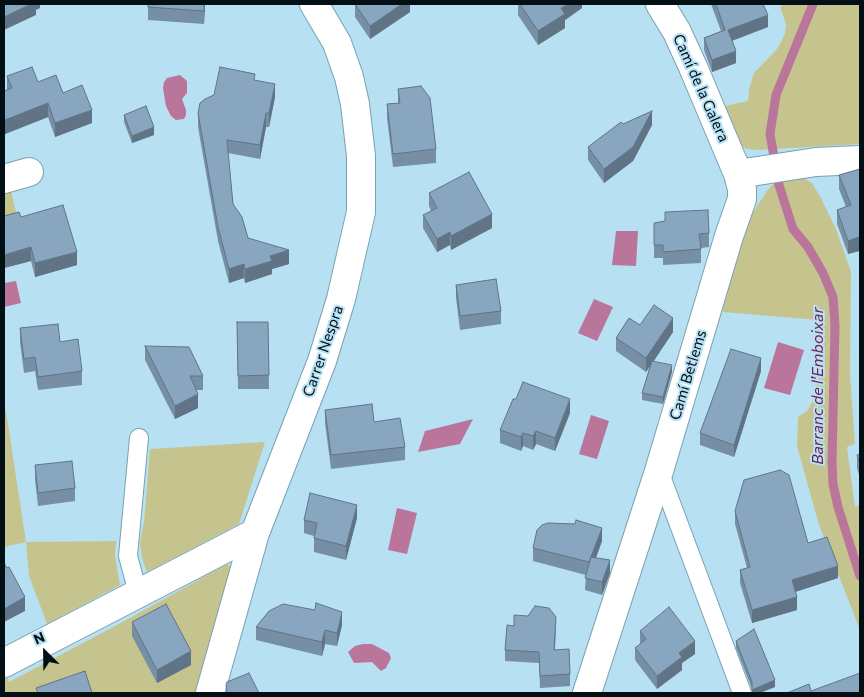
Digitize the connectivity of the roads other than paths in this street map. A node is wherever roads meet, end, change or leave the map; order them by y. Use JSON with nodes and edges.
{"nodes":[{"id":1,"x":314,"y":4,"type":"edge"},
{"id":2,"x":660,"y":4,"type":"edge"},
{"id":3,"x":860,"y":160,"type":"edge"},
{"id":4,"x":738,"y":174,"type":"junction"},
{"id":5,"x":139,"y":438,"type":"dead end"},
{"id":6,"x":659,"y":471,"type":"junction"},
{"id":7,"x":255,"y":533,"type":"junction"},
{"id":8,"x":138,"y":593,"type":"junction"},
{"id":9,"x":4,"y":663,"type":"edge"},
{"id":10,"x":210,"y":693,"type":"edge"},
{"id":11,"x":587,"y":693,"type":"edge"},
{"id":12,"x":742,"y":693,"type":"edge"}],
"edges":[{"from":1,"to":7,"type":"street","name":"Carrer Nespra"},
{"from":2,"to":4,"type":"street","name":"Camí de la Galera"},
{"from":3,"to":4,"type":"street"},
{"from":4,"to":6,"type":"street","name":"Camí Betlems"},
{"from":5,"to":8,"type":"lane"},
{"from":6,"to":11,"type":"street","name":"Camí Betlems"},
{"from":6,"to":12,"type":"lane"},
{"from":7,"to":8,"type":"street"},
{"from":7,"to":10,"type":"street","name":"Carrer Nespra"},
{"from":8,"to":9,"type":"street"}]}
